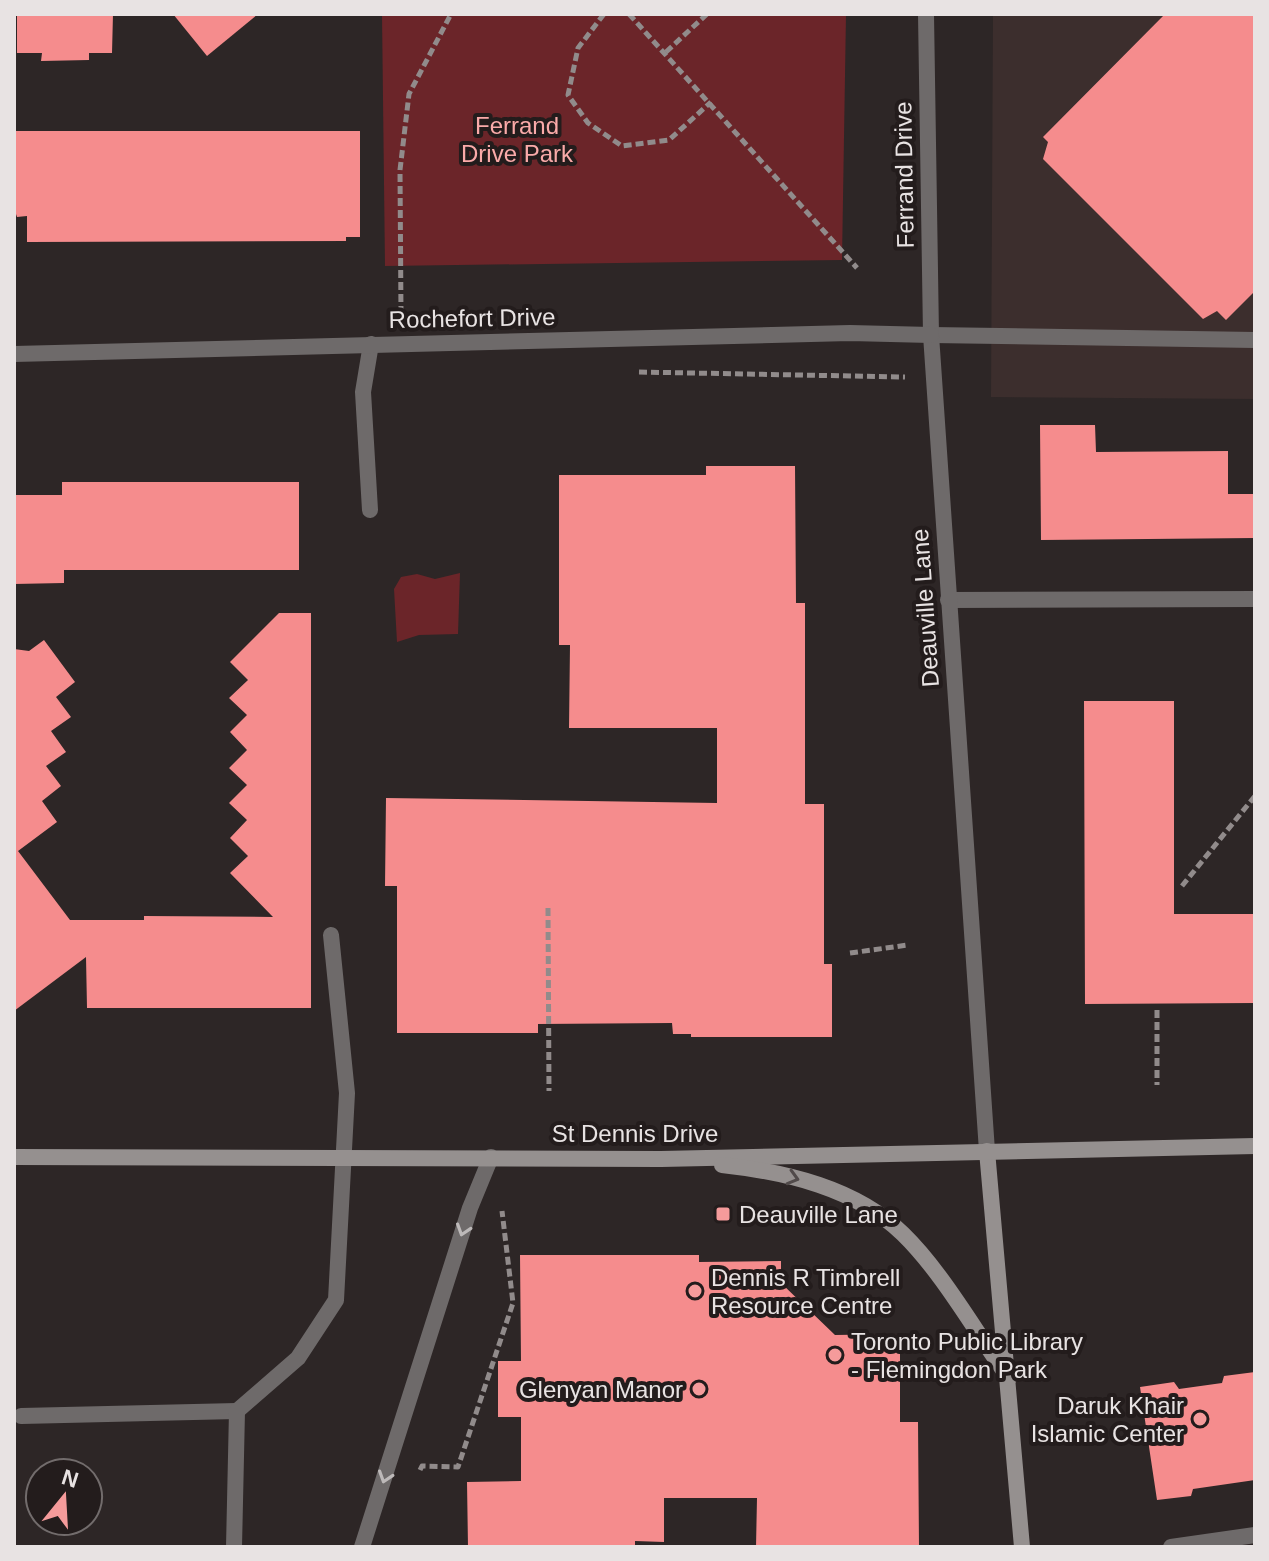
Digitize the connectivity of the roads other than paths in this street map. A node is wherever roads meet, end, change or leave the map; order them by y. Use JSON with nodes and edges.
{"nodes":[{"id":1,"x":926,"y":14,"type":"edge"},
{"id":2,"x":931,"y":335,"type":"junction"},
{"id":3,"x":1255,"y":340,"type":"edge"},
{"id":4,"x":371,"y":344,"type":"junction"},
{"id":5,"x":14,"y":354,"type":"edge"},
{"id":6,"x":370,"y":510,"type":"dead end"},
{"id":7,"x":1255,"y":599,"type":"edge"},
{"id":8,"x":948,"y":600,"type":"junction"},
{"id":9,"x":331,"y":935,"type":"dead end"},
{"id":10,"x":1255,"y":1146,"type":"edge"},
{"id":11,"x":987,"y":1151,"type":"junction"},
{"id":12,"x":14,"y":1157,"type":"edge"},
{"id":13,"x":491,"y":1157,"type":"junction"},
{"id":14,"x":342,"y":1158,"type":"junction"},
{"id":15,"x":661,"y":1159,"type":"junction"},
{"id":16,"x":1009,"y":1378,"type":"junction"},
{"id":17,"x":237,"y":1411,"type":"junction"},
{"id":18,"x":21,"y":1416,"type":"dead end"},
{"id":19,"x":1255,"y":1535,"type":"edge"},
{"id":20,"x":234,"y":1547,"type":"edge"},
{"id":21,"x":362,"y":1547,"type":"edge"},
{"id":22,"x":1022,"y":1547,"type":"edge"},
{"id":23,"x":1171,"y":1547,"type":"edge"}],
"edges":[{"from":1,"to":2,"type":"street","name":"Ferrand Drive"},
{"from":2,"to":3,"type":"street","name":"Rochefort Drive"},
{"from":2,"to":4,"type":"street","name":"Rochefort Drive"},
{"from":2,"to":8,"type":"street","name":"Deauville Lane"},
{"from":4,"to":5,"type":"street","name":"Rochefort Drive"},
{"from":4,"to":6,"type":"street"},
{"from":7,"to":8,"type":"street"},
{"from":8,"to":11,"type":"street","name":"Deauville Lane"},
{"from":9,"to":14,"type":"street"},
{"from":10,"to":11,"type":"street","name":"St Dennis Drive"},
{"from":11,"to":15,"type":"street","name":"St Dennis Drive"},
{"from":11,"to":16,"type":"street","name":"Deauville Lane"},
{"from":12,"to":14,"type":"street","name":"St Dennis Drive"},
{"from":13,"to":14,"type":"street","name":"St Dennis Drive"},
{"from":13,"to":15,"type":"street","name":"St Dennis Drive"},
{"from":13,"to":21,"type":"street","one_way":true},
{"from":14,"to":17,"type":"street"},
{"from":15,"to":16,"type":"street","one_way":true},
{"from":16,"to":22,"type":"street","name":"Deauville Lane"},
{"from":17,"to":18,"type":"street"},
{"from":17,"to":20,"type":"street"},
{"from":19,"to":23,"type":"street"}]}
